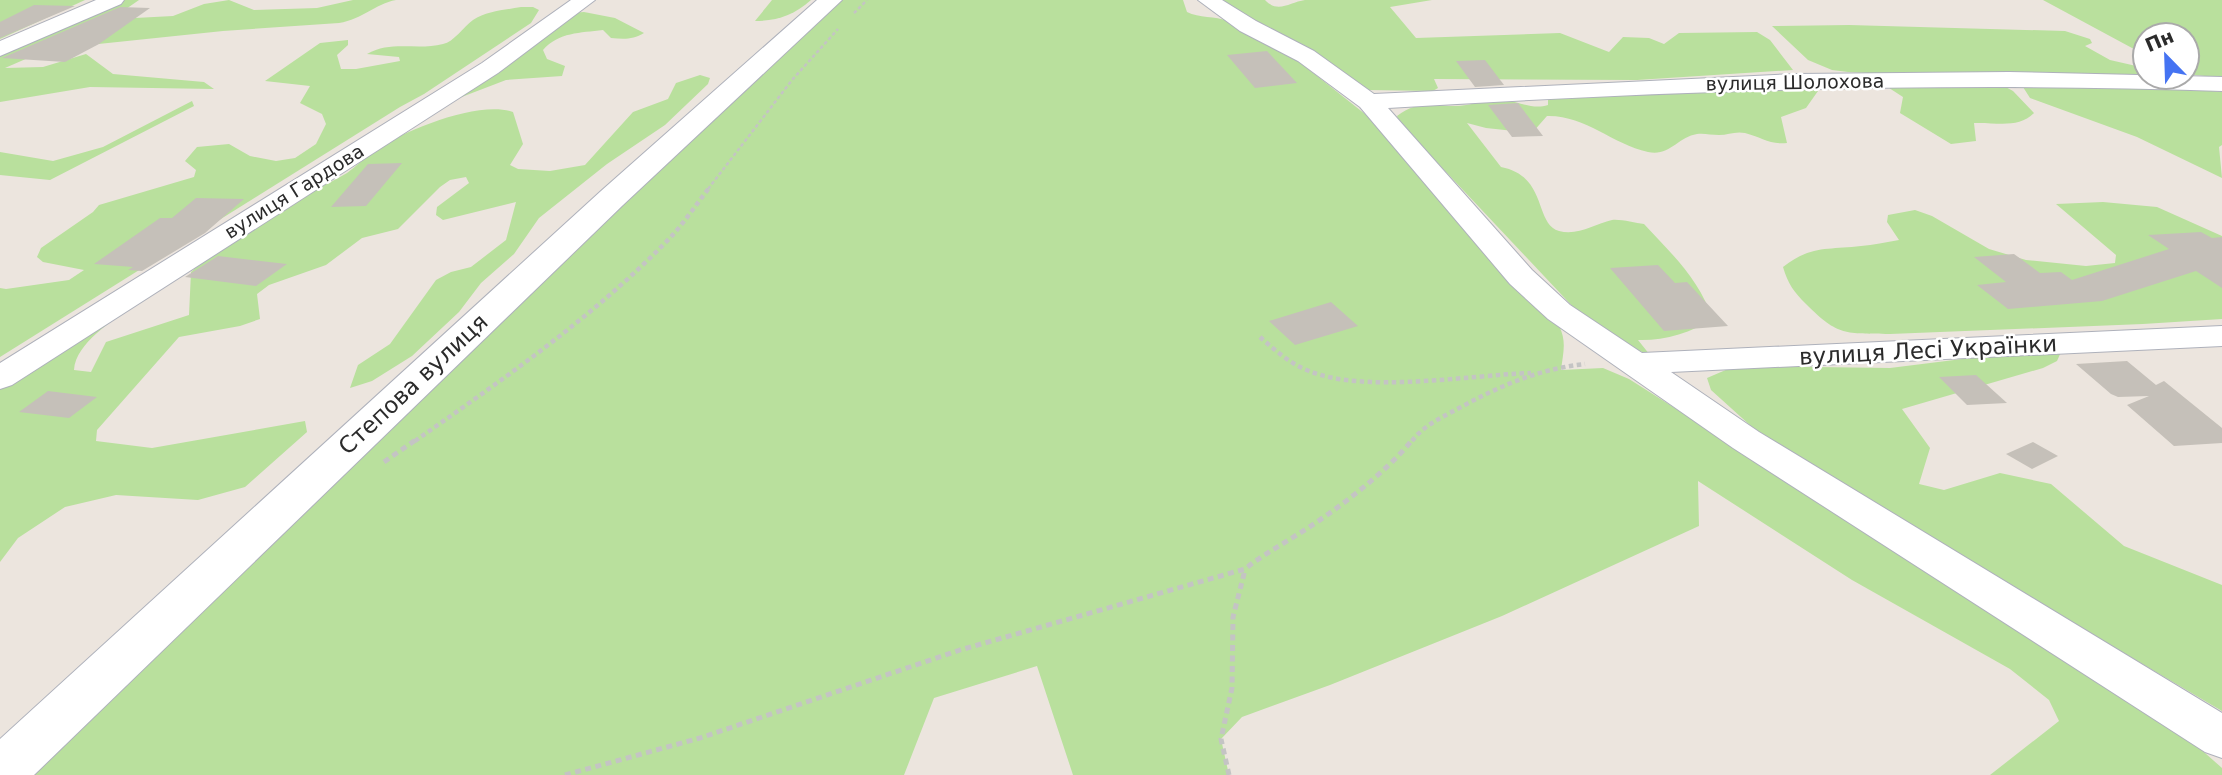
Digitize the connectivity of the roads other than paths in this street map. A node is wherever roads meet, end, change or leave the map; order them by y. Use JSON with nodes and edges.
{"nodes":[{"id":1,"x":114,"y":0,"type":"edge"},
{"id":2,"x":585,"y":0,"type":"edge"},
{"id":3,"x":1208,"y":0,"type":"edge"},
{"id":4,"x":841,"y":15,"type":"edge"},
{"id":5,"x":0,"y":49,"type":"edge"},
{"id":6,"x":2222,"y":84,"type":"edge"},
{"id":7,"x":1369,"y":102,"type":"junction"},
{"id":8,"x":2222,"y":335,"type":"edge"},
{"id":9,"x":1633,"y":364,"type":"junction"},
{"id":10,"x":0,"y":378,"type":"edge"},
{"id":11,"x":2222,"y":737,"type":"edge"},
{"id":12,"x":0,"y":773,"type":"edge"}],
"edges":[{"from":1,"to":5,"type":"street"},
{"from":2,"to":10,"type":"street","name":"вулиця Гардова"},
{"from":3,"to":7,"type":"street"},
{"from":4,"to":12,"type":"street","name":"Степова вулиця"},
{"from":6,"to":7,"type":"street","name":"вулиця Шолохова"},
{"from":7,"to":9,"type":"street"},
{"from":8,"to":9,"type":"street","name":"вулиця Лесі Українки"},
{"from":9,"to":11,"type":"street"}]}
